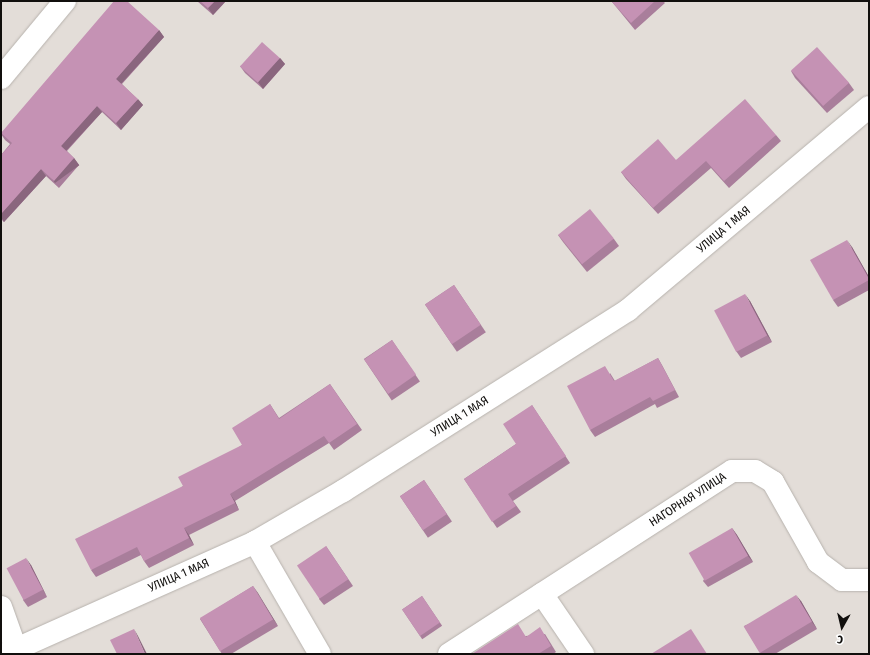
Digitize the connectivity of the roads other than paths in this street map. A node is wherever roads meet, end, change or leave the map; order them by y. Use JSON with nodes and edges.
{"nodes":[{"id":1,"x":65,"y":1,"type":"edge"},
{"id":2,"x":1,"y":78,"type":"edge"},
{"id":3,"x":869,"y":107,"type":"edge"},
{"id":4,"x":255,"y":542,"type":"junction"},
{"id":5,"x":869,"y":580,"type":"edge"},
{"id":6,"x":542,"y":594,"type":"junction"},
{"id":7,"x":1,"y":608,"type":"edge"},
{"id":8,"x":10,"y":652,"type":"edge"},
{"id":9,"x":320,"y":654,"type":"edge"},
{"id":10,"x":449,"y":654,"type":"edge"},
{"id":11,"x":583,"y":654,"type":"edge"}],
"edges":[{"from":1,"to":2,"type":"street"},
{"from":3,"to":4,"type":"street","name":"УЛИЦА 1 МАЯ"},
{"from":4,"to":8,"type":"street","name":"УЛИЦА 1 МАЯ"},
{"from":4,"to":9,"type":"street"},
{"from":5,"to":6,"type":"street","name":"НАГОРНАЯ УЛИЦА"},
{"from":6,"to":10,"type":"street","name":"НАГОРНАЯ УЛИЦА"},
{"from":6,"to":11,"type":"street"},
{"from":7,"to":8,"type":"street"}]}
